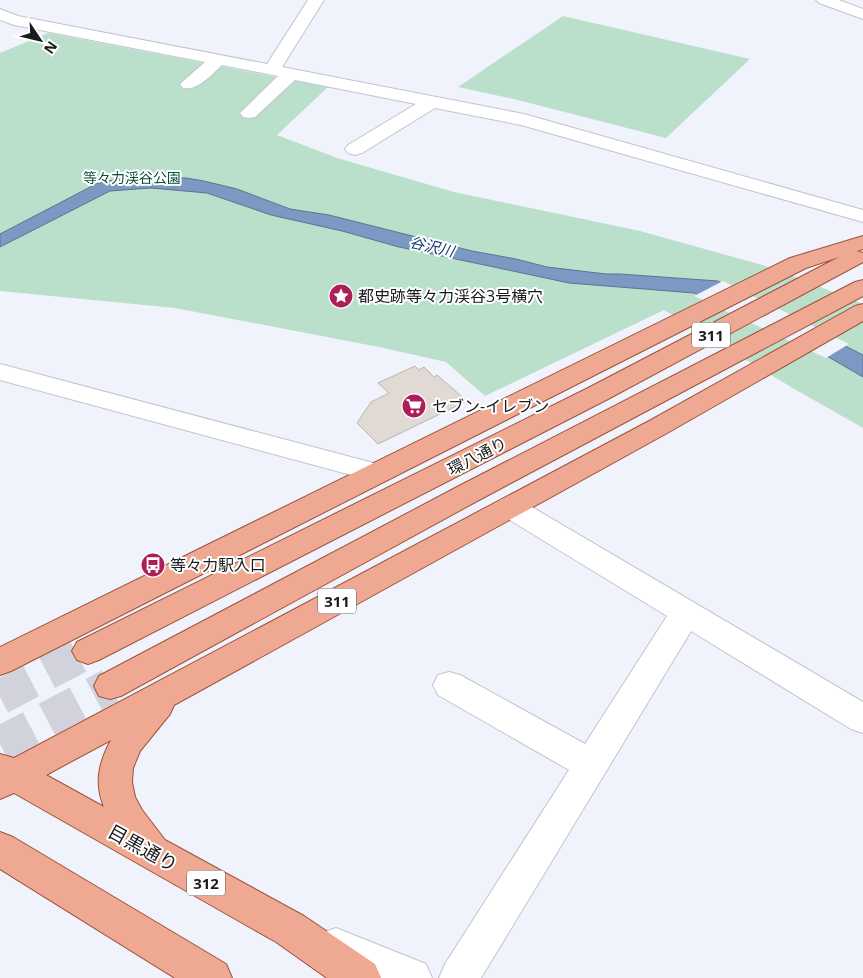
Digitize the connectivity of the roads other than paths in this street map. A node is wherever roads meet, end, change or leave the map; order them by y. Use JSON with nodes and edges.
{"nodes":[{"id":1,"x":316,"y":0,"type":"edge"},
{"id":2,"x":824,"y":0,"type":"edge"},
{"id":3,"x":0,"y":14,"type":"edge"},
{"id":4,"x":863,"y":14,"type":"edge"},
{"id":5,"x":218,"y":60,"type":"junction"},
{"id":6,"x":272,"y":70,"type":"junction"},
{"id":7,"x":291,"y":74,"type":"junction"},
{"id":8,"x":189,"y":84,"type":"dead end"},
{"id":9,"x":432,"y":102,"type":"junction"},
{"id":10,"x":249,"y":113,"type":"dead end"},
{"id":11,"x":355,"y":149,"type":"dead end"},
{"id":12,"x":863,"y":216,"type":"edge"},
{"id":13,"x":863,"y":242,"type":"edge"},
{"id":14,"x":863,"y":252,"type":"edge"},
{"id":15,"x":860,"y":297,"type":"edge"},
{"id":16,"x":0,"y":372,"type":"edge"},
{"id":17,"x":378,"y":473,"type":"junction"},
{"id":18,"x":510,"y":507,"type":"junction"},
{"id":19,"x":686,"y":612,"type":"junction"},
{"id":20,"x":88,"y":651,"type":"tunnel mouth"},
{"id":21,"x":0,"y":662,"type":"edge"},
{"id":22,"x":449,"y":685,"type":"dead end"},
{"id":23,"x":110,"y":686,"type":"tunnel mouth"},
{"id":24,"x":180,"y":686,"type":"junction"},
{"id":25,"x":863,"y":719,"type":"edge"},
{"id":26,"x":591,"y":765,"type":"junction"},
{"id":27,"x":5,"y":776,"type":"edge"},
{"id":28,"x":0,"y":848,"type":"edge"},
{"id":29,"x":156,"y":856,"type":"junction"},
{"id":30,"x":290,"y":929,"type":"junction"},
{"id":31,"x":212,"y":978,"type":"edge"},
{"id":32,"x":361,"y":978,"type":"edge"},
{"id":33,"x":412,"y":978,"type":"edge"},
{"id":34,"x":459,"y":978,"type":"edge"}],
"edges":[{"from":1,"to":6,"type":"street"},
{"from":2,"to":4,"type":"street"},
{"from":3,"to":5,"type":"street"},
{"from":5,"to":6,"type":"street"},
{"from":5,"to":8,"type":"street"},
{"from":6,"to":7,"type":"street"},
{"from":7,"to":9,"type":"street"},
{"from":7,"to":10,"type":"street"},
{"from":9,"to":11,"type":"street"},
{"from":9,"to":12,"type":"street"},
{"from":13,"to":17,"type":"main road"},
{"from":14,"to":20,"type":"main road","name":"環八通り","number":"311"},
{"from":15,"to":18,"type":"main road","number":"311"},
{"from":15,"to":23,"type":"main road","name":"環八通り","number":"311"},
{"from":16,"to":17,"type":"street"},
{"from":17,"to":21,"type":"main road"},
{"from":18,"to":19,"type":"street"},
{"from":18,"to":24,"type":"main road","number":"311"},
{"from":19,"to":25,"type":"street"},
{"from":19,"to":26,"type":"street"},
{"from":22,"to":26,"type":"street"},
{"from":24,"to":27,"type":"main road","number":"311"},
{"from":24,"to":29,"type":"main road"},
{"from":26,"to":34,"type":"street"},
{"from":27,"to":29,"type":"main road","name":"目黒通り","number":"312"},
{"from":28,"to":31,"type":"main road"},
{"from":29,"to":30,"type":"main road","name":"目黒通り","number":"312"},
{"from":30,"to":32,"type":"main road","name":"目黒通り","number":"312"},
{"from":30,"to":33,"type":"street"}]}
